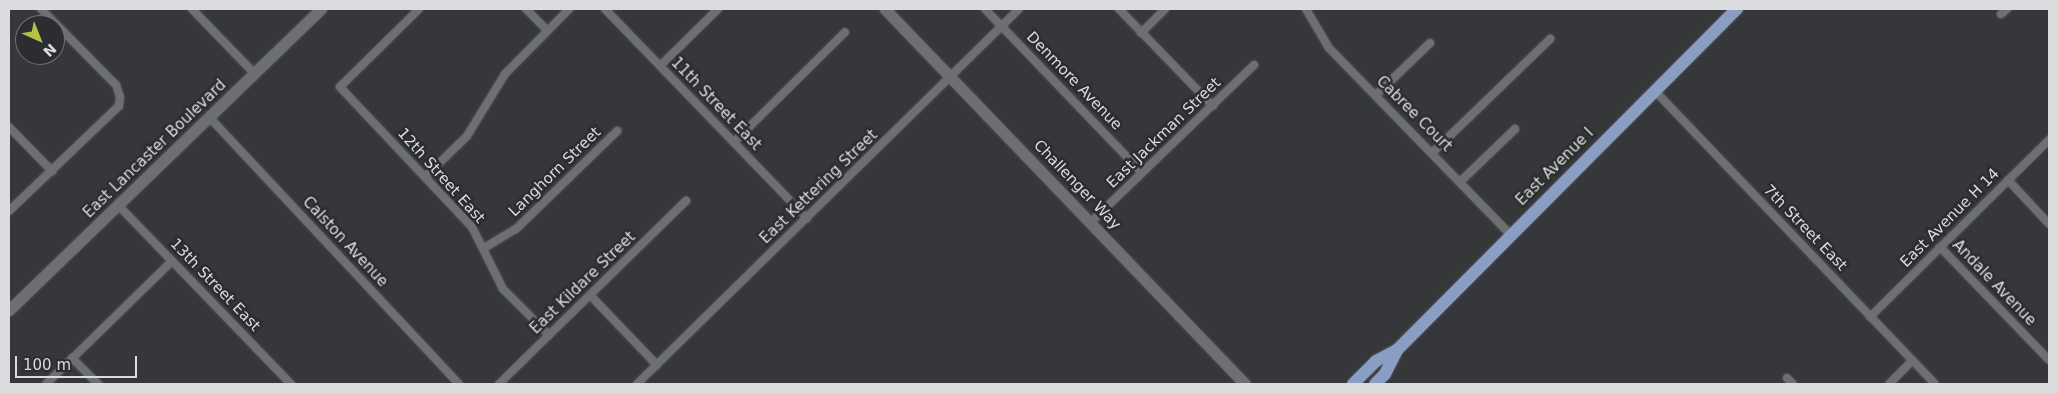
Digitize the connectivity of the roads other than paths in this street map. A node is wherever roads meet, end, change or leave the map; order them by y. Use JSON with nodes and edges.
{"nodes":[{"id":1,"x":41,"y":9,"type":"edge"},
{"id":2,"x":192,"y":9,"type":"edge"},
{"id":3,"x":322,"y":9,"type":"edge"},
{"id":4,"x":419,"y":9,"type":"edge"},
{"id":5,"x":526,"y":9,"type":"edge"},
{"id":6,"x":570,"y":9,"type":"edge"},
{"id":7,"x":605,"y":9,"type":"edge"},
{"id":8,"x":718,"y":9,"type":"edge"},
{"id":9,"x":885,"y":9,"type":"edge"},
{"id":10,"x":985,"y":9,"type":"edge"},
{"id":11,"x":1019,"y":9,"type":"edge"},
{"id":12,"x":1119,"y":9,"type":"edge"},
{"id":13,"x":1165,"y":9,"type":"edge"},
{"id":14,"x":1306,"y":9,"type":"edge"},
{"id":15,"x":1737,"y":9,"type":"edge"},
{"id":16,"x":1002,"y":26,"type":"junction"},
{"id":17,"x":547,"y":30,"type":"junction"},
{"id":18,"x":845,"y":32,"type":"dead end"},
{"id":19,"x":1142,"y":32,"type":"junction"},
{"id":20,"x":1550,"y":39,"type":"dead end"},
{"id":21,"x":1430,"y":44,"type":"dead end"},
{"id":22,"x":661,"y":65,"type":"junction"},
{"id":23,"x":1254,"y":65,"type":"dead end"},
{"id":24,"x":255,"y":74,"type":"junction"},
{"id":25,"x":951,"y":77,"type":"junction"},
{"id":26,"x":1655,"y":91,"type":"junction"},
{"id":27,"x":1376,"y":95,"type":"junction"},
{"id":28,"x":1213,"y":106,"type":"junction"},
{"id":29,"x":210,"y":118,"type":"junction"},
{"id":30,"x":9,"y":127,"type":"edge"},
{"id":31,"x":1515,"y":129,"type":"dead end"},
{"id":32,"x":617,"y":131,"type":"dead end"},
{"id":33,"x":2049,"y":140,"type":"edge"},
{"id":34,"x":734,"y":142,"type":"junction"},
{"id":35,"x":1434,"y":152,"type":"junction"},
{"id":36,"x":52,"y":171,"type":"junction"},
{"id":37,"x":1142,"y":173,"type":"junction"},
{"id":38,"x":425,"y":178,"type":"junction"},
{"id":39,"x":2008,"y":180,"type":"junction"},
{"id":40,"x":1461,"y":181,"type":"junction"},
{"id":41,"x":686,"y":201,"type":"dead end"},
{"id":42,"x":118,"y":205,"type":"junction"},
{"id":43,"x":9,"y":212,"type":"edge"},
{"id":44,"x":807,"y":218,"type":"junction"},
{"id":45,"x":1092,"y":221,"type":"junction"},
{"id":46,"x":2049,"y":224,"type":"edge"},
{"id":47,"x":1510,"y":234,"type":"junction"},
{"id":48,"x":1940,"y":247,"type":"junction"},
{"id":49,"x":484,"y":248,"type":"junction"},
{"id":50,"x":172,"y":260,"type":"junction"},
{"id":51,"x":590,"y":295,"type":"junction"},
{"id":52,"x":9,"y":310,"type":"edge"},
{"id":53,"x":1870,"y":317,"type":"junction"},
{"id":54,"x":549,"y":335,"type":"junction"},
{"id":55,"x":1397,"y":350,"type":"junction"},
{"id":56,"x":72,"y":358,"type":"junction"},
{"id":57,"x":2049,"y":360,"type":"edge"},
{"id":58,"x":1912,"y":361,"type":"junction"},
{"id":59,"x":657,"y":364,"type":"junction"},
{"id":60,"x":46,"y":384,"type":"edge"},
{"id":61,"x":98,"y":384,"type":"edge"},
{"id":62,"x":291,"y":384,"type":"edge"},
{"id":63,"x":459,"y":384,"type":"edge"},
{"id":64,"x":499,"y":384,"type":"edge"},
{"id":65,"x":637,"y":384,"type":"edge"},
{"id":66,"x":1245,"y":384,"type":"edge"},
{"id":67,"x":1353,"y":384,"type":"edge"},
{"id":68,"x":1375,"y":384,"type":"edge"},
{"id":69,"x":1889,"y":384,"type":"edge"},
{"id":70,"x":1934,"y":384,"type":"edge"}],
"edges":[{"from":1,"to":36,"type":"street"},
{"from":2,"to":24,"type":"street"},
{"from":3,"to":24,"type":"main road","name":"East Lancaster Boulevard"},
{"from":4,"to":38,"type":"street","name":"12th Street East"},
{"from":5,"to":17,"type":"street"},
{"from":6,"to":17,"type":"street"},
{"from":7,"to":22,"type":"street","name":"11th Street East"},
{"from":8,"to":22,"type":"street"},
{"from":9,"to":25,"type":"main road","name":"Challenger Way"},
{"from":10,"to":16,"type":"street","name":"Denmore Avenue"},
{"from":11,"to":16,"type":"street","name":"East Kettering Street"},
{"from":12,"to":19,"type":"street"},
{"from":13,"to":19,"type":"street"},
{"from":14,"to":27,"type":"street","name":"Cabree Court"},
{"from":15,"to":26,"type":"main road","name":"East Avenue I"},
{"from":16,"to":25,"type":"street","name":"East Kettering Street"},
{"from":16,"to":37,"type":"street","name":"Denmore Avenue"},
{"from":17,"to":38,"type":"street"},
{"from":18,"to":34,"type":"street"},
{"from":19,"to":28,"type":"street"},
{"from":20,"to":35,"type":"street"},
{"from":21,"to":27,"type":"street"},
{"from":22,"to":34,"type":"street","name":"11th Street East"},
{"from":23,"to":28,"type":"street","name":"East Jackman Street"},
{"from":24,"to":29,"type":"main road","name":"East Lancaster Boulevard"},
{"from":25,"to":44,"type":"street","name":"East Kettering Street"},
{"from":25,"to":45,"type":"main road","name":"Challenger Way"},
{"from":26,"to":47,"type":"main road","name":"East Avenue I"},
{"from":26,"to":53,"type":"street","name":"7th Street East"},
{"from":27,"to":35,"type":"street","name":"Cabree Court"},
{"from":28,"to":37,"type":"street","name":"East Jackman Street"},
{"from":29,"to":42,"type":"main road","name":"East Lancaster Boulevard"},
{"from":29,"to":63,"type":"street","name":"Calston Avenue"},
{"from":30,"to":36,"type":"street"},
{"from":31,"to":40,"type":"street"},
{"from":32,"to":49,"type":"street","name":"Langhorn Street"},
{"from":33,"to":39,"type":"street","name":"East Avenue H 14"},
{"from":34,"to":44,"type":"street","name":"11th Street East"},
{"from":35,"to":40,"type":"street","name":"Cabree Court"},
{"from":36,"to":43,"type":"street"},
{"from":37,"to":45,"type":"street","name":"East Jackman Street"},
{"from":38,"to":49,"type":"street","name":"12th Street East"},
{"from":39,"to":46,"type":"street"},
{"from":39,"to":48,"type":"street","name":"East Avenue H 14"},
{"from":40,"to":47,"type":"street","name":"Cabree Court"},
{"from":41,"to":51,"type":"street","name":"East Kildare Street"},
{"from":42,"to":50,"type":"street","name":"13th Street East"},
{"from":42,"to":52,"type":"main road","name":"East Lancaster Boulevard"},
{"from":44,"to":59,"type":"street","name":"East Kettering Street"},
{"from":45,"to":66,"type":"main road","name":"Challenger Way"},
{"from":47,"to":55,"type":"main road","name":"East Avenue I"},
{"from":48,"to":53,"type":"street","name":"East Avenue H 14"},
{"from":48,"to":57,"type":"street","name":"Andale Avenue"},
{"from":49,"to":54,"type":"street","name":"12th Street East"},
{"from":50,"to":56,"type":"street"},
{"from":50,"to":62,"type":"street","name":"13th Street East"},
{"from":51,"to":54,"type":"street","name":"East Kildare Street"},
{"from":51,"to":59,"type":"street"},
{"from":53,"to":58,"type":"street","name":"7th Street East"},
{"from":54,"to":64,"type":"street","name":"East Kildare Street"},
{"from":55,"to":67,"type":"main road","name":"East Avenue I"},
{"from":55,"to":68,"type":"main road","name":"East Avenue I"},
{"from":56,"to":60,"type":"street"},
{"from":56,"to":61,"type":"street"},
{"from":58,"to":69,"type":"street"},
{"from":58,"to":70,"type":"street","name":"7th Street East"},
{"from":59,"to":65,"type":"street","name":"East Kettering Street"}]}
